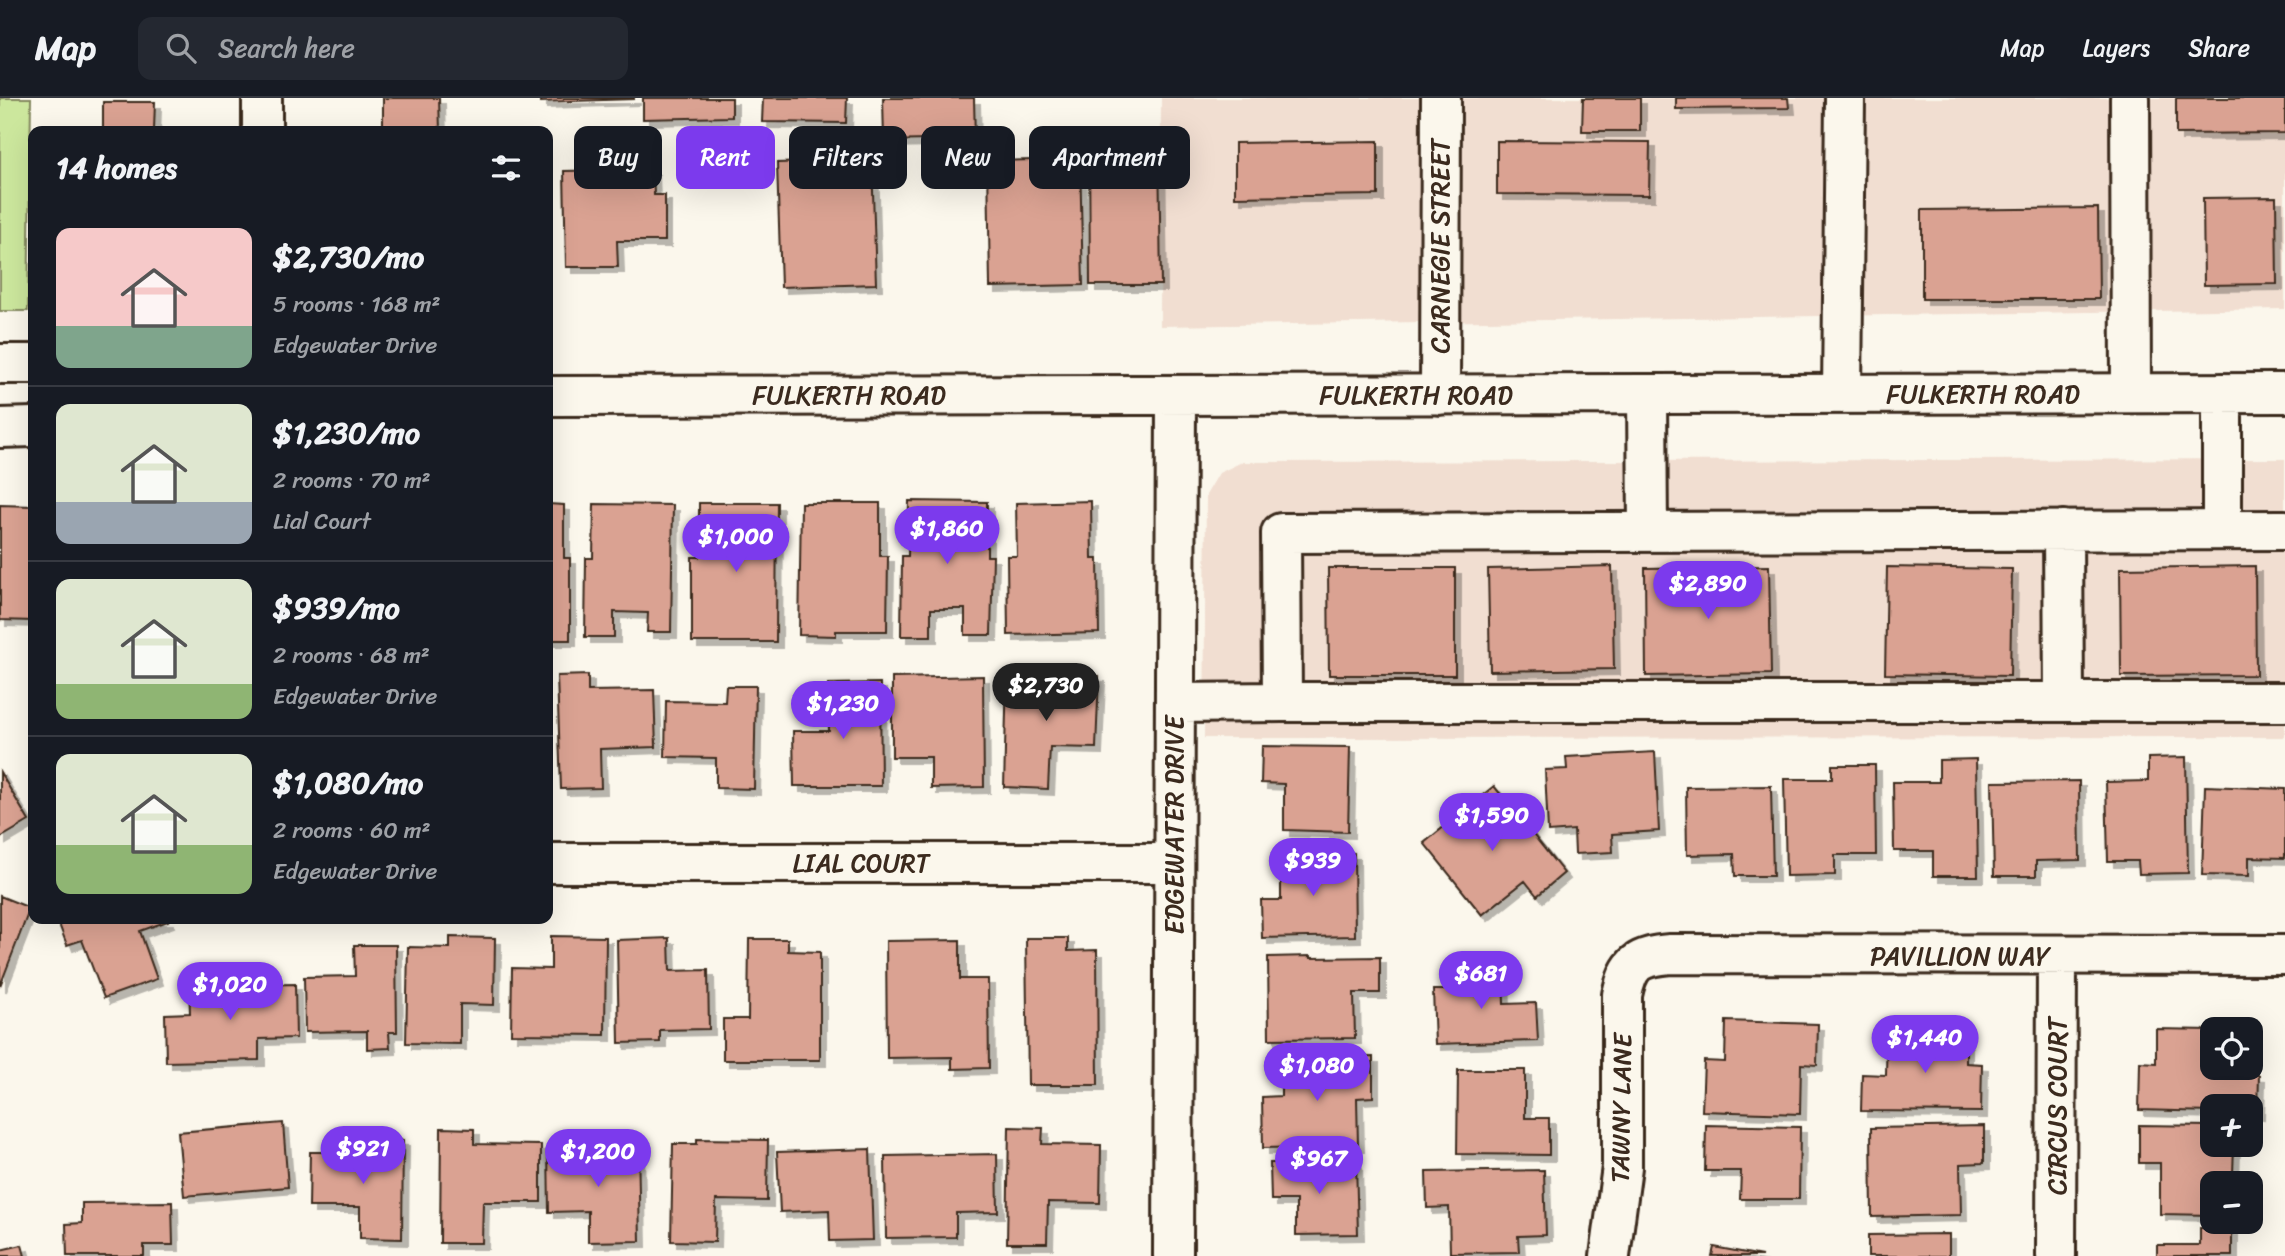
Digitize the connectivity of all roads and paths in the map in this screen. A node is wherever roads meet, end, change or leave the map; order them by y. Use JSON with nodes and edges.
{"nodes":[{"id":1,"x":262,"y":98,"type":"edge"},
{"id":2,"x":1441,"y":98,"type":"edge"},
{"id":3,"x":1845,"y":98,"type":"edge"},
{"id":4,"x":2130,"y":98,"type":"edge"},
{"id":5,"x":262,"y":126,"type":"edge"},
{"id":6,"x":0,"y":364,"type":"edge"},
{"id":7,"x":28,"y":364,"type":"edge"},
{"id":8,"x":2131,"y":393,"type":"junction"},
{"id":9,"x":2222,"y":393,"type":"junction"},
{"id":10,"x":2285,"y":393,"type":"edge"},
{"id":11,"x":1647,"y":394,"type":"junction"},
{"id":12,"x":1842,"y":394,"type":"junction"},
{"id":13,"x":1176,"y":395,"type":"junction"},
{"id":14,"x":1440,"y":395,"type":"junction"},
{"id":15,"x":553,"y":396,"type":"edge"},
{"id":16,"x":0,"y":428,"type":"edge"},
{"id":17,"x":28,"y":428,"type":"edge"},
{"id":18,"x":2063,"y":530,"type":"junction"},
{"id":19,"x":2222,"y":530,"type":"junction"},
{"id":20,"x":2285,"y":530,"type":"edge"},
{"id":21,"x":1648,"y":532,"type":"junction"},
{"id":22,"x":1282,"y":702,"type":"junction"},
{"id":23,"x":2064,"y":702,"type":"junction"},
{"id":24,"x":2285,"y":702,"type":"edge"},
{"id":25,"x":1175,"y":703,"type":"junction"},
{"id":26,"x":553,"y":863,"type":"edge"},
{"id":27,"x":1174,"y":863,"type":"junction"},
{"id":28,"x":2285,"y":955,"type":"edge"},
{"id":29,"x":2057,"y":956,"type":"junction"},
{"id":30,"x":1636,"y":962,"type":"joint"},
{"id":31,"x":1173,"y":1256,"type":"edge"},
{"id":32,"x":1610,"y":1256,"type":"edge"},
{"id":33,"x":2056,"y":1256,"type":"edge"}],
"edges":[{"from":1,"to":5,"type":"street"},
{"from":2,"to":14,"type":"street","name":"CARNEGIE STREET"},
{"from":3,"to":12,"type":"street"},
{"from":4,"to":8,"type":"street"},
{"from":6,"to":7,"type":"street"},
{"from":8,"to":9,"type":"street","name":"FULKERTH ROAD"},
{"from":8,"to":12,"type":"street","name":"FULKERTH ROAD"},
{"from":9,"to":10,"type":"street","name":"FULKERTH ROAD"},
{"from":9,"to":19,"type":"street"},
{"from":11,"to":12,"type":"street","name":"FULKERTH ROAD"},
{"from":11,"to":14,"type":"street","name":"FULKERTH ROAD"},
{"from":11,"to":21,"type":"street"},
{"from":13,"to":14,"type":"street","name":"FULKERTH ROAD"},
{"from":13,"to":15,"type":"street","name":"FULKERTH ROAD"},
{"from":13,"to":25,"type":"street","name":"EDGEWATER DRIVE"},
{"from":16,"to":17,"type":"street"},
{"from":18,"to":19,"type":"street"},
{"from":18,"to":21,"type":"street"},
{"from":18,"to":23,"type":"street"},
{"from":19,"to":20,"type":"street"},
{"from":21,"to":22,"type":"street"},
{"from":22,"to":23,"type":"street"},
{"from":22,"to":25,"type":"street"},
{"from":23,"to":24,"type":"street"},
{"from":25,"to":27,"type":"street","name":"EDGEWATER DRIVE"},
{"from":26,"to":27,"type":"street","name":"LIAL COURT"},
{"from":27,"to":31,"type":"street","name":"EDGEWATER DRIVE"},
{"from":28,"to":29,"type":"street","name":"PAVILLION WAY"},
{"from":29,"to":30,"type":"street","name":"PAVILLION WAY"},
{"from":29,"to":33,"type":"street","name":"CIRCUS COURT"},
{"from":30,"to":32,"type":"street","name":"TAWNY LANE"}]}
